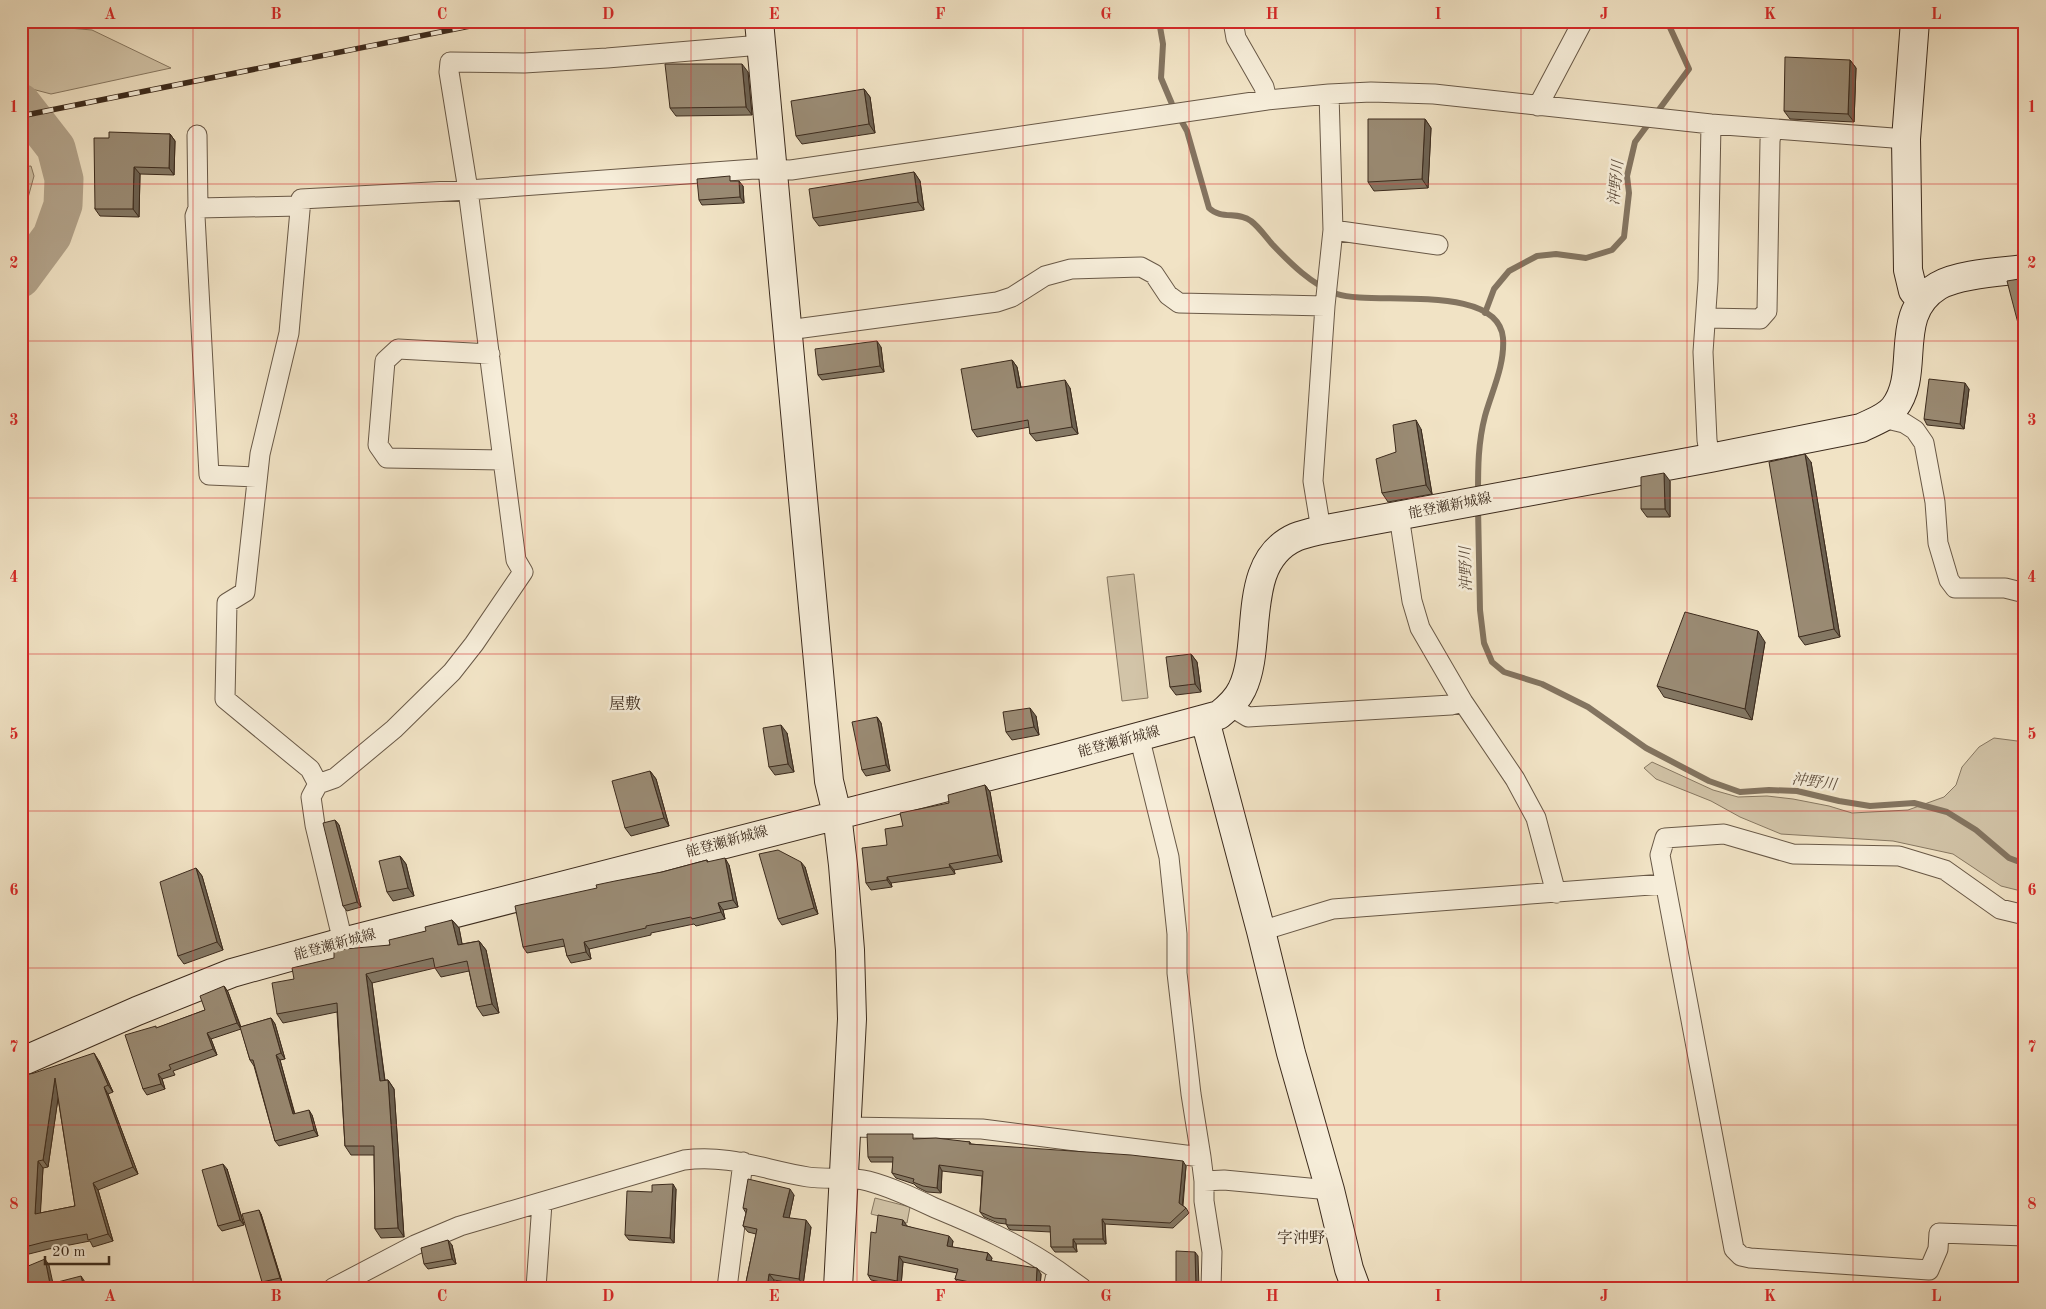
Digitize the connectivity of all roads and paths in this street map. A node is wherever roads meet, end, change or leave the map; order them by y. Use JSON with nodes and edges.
{"nodes":[{"id":1,"x":1233,"y":21,"type":"edge"},
{"id":2,"x":1583,"y":21,"type":"edge"},
{"id":3,"x":1915,"y":21,"type":"edge"},
{"id":4,"x":760,"y":33,"type":"edge"},
{"id":5,"x":1329,"y":94,"type":"junction"},
{"id":6,"x":1267,"y":100,"type":"junction"},
{"id":7,"x":1538,"y":106,"type":"junction"},
{"id":8,"x":1711,"y":124,"type":"junction"},
{"id":9,"x":1772,"y":129,"type":"junction"},
{"id":10,"x":196,"y":135,"type":"dead end"},
{"id":11,"x":1906,"y":139,"type":"junction"},
{"id":12,"x":774,"y":170,"type":"junction"},
{"id":13,"x":468,"y":190,"type":"junction"},
{"id":14,"x":300,"y":206,"type":"junction"},
{"id":15,"x":198,"y":208,"type":"junction"},
{"id":16,"x":1333,"y":230,"type":"junction"},
{"id":17,"x":1438,"y":245,"type":"dead end"},
{"id":18,"x":2025,"y":269,"type":"edge"},
{"id":19,"x":1921,"y":300,"type":"junction"},
{"id":20,"x":1325,"y":306,"type":"junction"},
{"id":21,"x":1706,"y":318,"type":"junction"},
{"id":22,"x":788,"y":330,"type":"junction"},
{"id":23,"x":490,"y":354,"type":"junction"},
{"id":24,"x":1883,"y":418,"type":"junction"},
{"id":25,"x":1710,"y":458,"type":"junction"},
{"id":26,"x":502,"y":460,"type":"junction"},
{"id":27,"x":257,"y":477,"type":"junction"},
{"id":28,"x":1399,"y":516,"type":"junction"},
{"id":29,"x":1321,"y":530,"type":"junction"},
{"id":30,"x":2025,"y":593,"type":"edge"},
{"id":31,"x":1463,"y":702,"type":"junction"},
{"id":32,"x":1230,"y":706,"type":"junction"},
{"id":33,"x":1204,"y":720,"type":"junction"},
{"id":34,"x":1139,"y":736,"type":"junction"},
{"id":35,"x":318,"y":784,"type":"junction"},
{"id":36,"x":837,"y":814,"type":"junction"},
{"id":37,"x":1664,"y":884,"type":"junction"},
{"id":38,"x":1556,"y":893,"type":"junction"},
{"id":39,"x":2025,"y":915,"type":"edge"},
{"id":40,"x":1261,"y":931,"type":"junction"},
{"id":41,"x":343,"y":942,"type":"junction"},
{"id":42,"x":21,"y":1062,"type":"edge"},
{"id":43,"x":845,"y":1127,"type":"junction"},
{"id":44,"x":1201,"y":1157,"type":"junction"},
{"id":45,"x":743,"y":1162,"type":"junction"},
{"id":46,"x":843,"y":1178,"type":"junction"},
{"id":47,"x":1204,"y":1181,"type":"junction"},
{"id":48,"x":1330,"y":1190,"type":"junction"},
{"id":49,"x":542,"y":1203,"type":"junction"},
{"id":50,"x":2025,"y":1236,"type":"edge"},
{"id":51,"x":1055,"y":1279,"type":"edge"},
{"id":52,"x":333,"y":1288,"type":"edge"},
{"id":53,"x":536,"y":1288,"type":"edge"},
{"id":54,"x":727,"y":1288,"type":"edge"},
{"id":55,"x":838,"y":1288,"type":"edge"},
{"id":56,"x":1082,"y":1288,"type":"edge"},
{"id":57,"x":1211,"y":1288,"type":"edge"},
{"id":58,"x":1356,"y":1288,"type":"edge"}],
"edges":[{"from":1,"to":6,"type":"street"},
{"from":2,"to":7,"type":"street"},
{"from":3,"to":11,"type":"main road"},
{"from":4,"to":12,"type":"main road"},
{"from":4,"to":13,"type":"street"},
{"from":5,"to":6,"type":"street"},
{"from":5,"to":7,"type":"street"},
{"from":5,"to":16,"type":"street"},
{"from":6,"to":12,"type":"street"},
{"from":7,"to":8,"type":"street"},
{"from":8,"to":9,"type":"street"},
{"from":8,"to":21,"type":"street"},
{"from":9,"to":11,"type":"street"},
{"from":9,"to":21,"type":"street"},
{"from":10,"to":15,"type":"street"},
{"from":11,"to":19,"type":"main road"},
{"from":12,"to":13,"type":"street"},
{"from":12,"to":22,"type":"main road"},
{"from":13,"to":14,"type":"street"},
{"from":13,"to":23,"type":"street"},
{"from":14,"to":15,"type":"street"},
{"from":14,"to":27,"type":"street"},
{"from":15,"to":27,"type":"street"},
{"from":16,"to":17,"type":"street"},
{"from":16,"to":20,"type":"street"},
{"from":18,"to":19,"type":"main road","name":"能登瀬新城線"},
{"from":19,"to":24,"type":"main road","name":"能登瀬新城線"},
{"from":20,"to":22,"type":"street"},
{"from":20,"to":29,"type":"street"},
{"from":21,"to":25,"type":"street"},
{"from":22,"to":36,"type":"main road"},
{"from":23,"to":26,"type":"street"},
{"from":23,"to":26,"type":"street"},
{"from":24,"to":25,"type":"main road","name":"能登瀬新城線"},
{"from":24,"to":30,"type":"street"},
{"from":25,"to":28,"type":"main road","name":"能登瀬新城線"},
{"from":26,"to":35,"type":"street"},
{"from":27,"to":35,"type":"street"},
{"from":28,"to":29,"type":"main road","name":"能登瀬新城線"},
{"from":28,"to":31,"type":"street"},
{"from":29,"to":32,"type":"main road","name":"能登瀬新城線"},
{"from":31,"to":32,"type":"street"},
{"from":31,"to":38,"type":"street"},
{"from":32,"to":33,"type":"main road","name":"能登瀬新城線"},
{"from":33,"to":34,"type":"main road","name":"能登瀬新城線"},
{"from":33,"to":40,"type":"main road"},
{"from":34,"to":36,"type":"main road","name":"能登瀬新城線"},
{"from":34,"to":44,"type":"street"},
{"from":35,"to":41,"type":"street"},
{"from":36,"to":41,"type":"main road","name":"能登瀬新城線"},
{"from":36,"to":43,"type":"main road"},
{"from":37,"to":38,"type":"street"},
{"from":37,"to":39,"type":"street"},
{"from":37,"to":50,"type":"street"},
{"from":38,"to":40,"type":"street"},
{"from":40,"to":48,"type":"main road"},
{"from":41,"to":42,"type":"main road","name":"能登瀬新城線"},
{"from":43,"to":44,"type":"street"},
{"from":43,"to":46,"type":"main road"},
{"from":44,"to":47,"type":"street"},
{"from":45,"to":46,"type":"street"},
{"from":45,"to":49,"type":"street"},
{"from":45,"to":54,"type":"street"},
{"from":46,"to":51,"type":"street"},
{"from":46,"to":55,"type":"main road"},
{"from":47,"to":48,"type":"street"},
{"from":47,"to":57,"type":"street"},
{"from":48,"to":58,"type":"main road"},
{"from":49,"to":52,"type":"street"},
{"from":49,"to":53,"type":"street"},
{"from":51,"to":56,"type":"street"}]}
